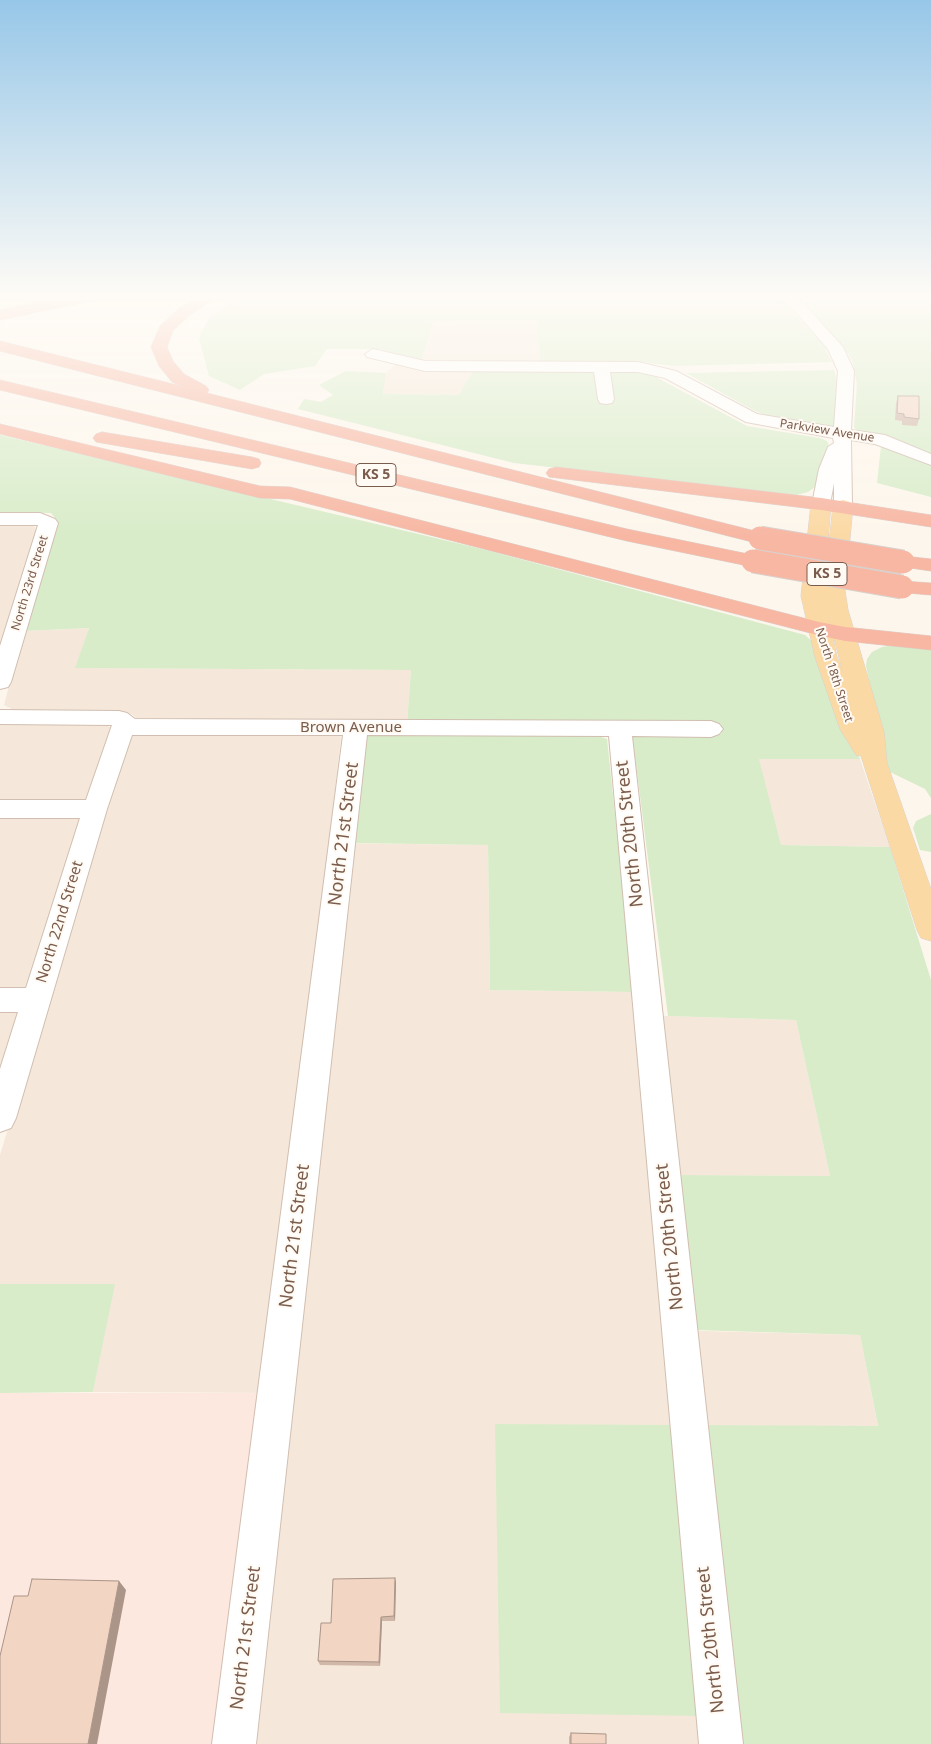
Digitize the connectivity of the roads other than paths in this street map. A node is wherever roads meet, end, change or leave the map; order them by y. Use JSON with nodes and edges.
{"nodes":[{"id":1,"x":112,"y":374,"type":"edge"},
{"id":2,"x":175,"y":374,"type":"edge"},
{"id":3,"x":602,"y":374,"type":"edge"},
{"id":4,"x":671,"y":374,"type":"edge"},
{"id":5,"x":846,"y":374,"type":"edge"},
{"id":6,"x":0,"y":385,"type":"edge"},
{"id":7,"x":606,"y":399,"type":"dead end"},
{"id":8,"x":221,"y":402,"type":"junction"},
{"id":9,"x":0,"y":415,"type":"edge"},
{"id":10,"x":0,"y":429,"type":"edge"},
{"id":11,"x":68,"y":433,"type":"junction"},
{"id":12,"x":842,"y":434,"type":"junction"},
{"id":13,"x":931,"y":460,"type":"edge"},
{"id":14,"x":453,"y":461,"type":"junction"},
{"id":15,"x":290,"y":493,"type":"junction"},
{"id":16,"x":821,"y":504,"type":"junction"},
{"id":17,"x":843,"y":506,"type":"junction"},
{"id":18,"x":532,"y":512,"type":"junction"},
{"id":19,"x":0,"y":519,"type":"edge"},
{"id":20,"x":931,"y":521,"type":"edge"},
{"id":21,"x":931,"y":565,"type":"edge"},
{"id":22,"x":931,"y":589,"type":"edge"},
{"id":23,"x":8,"y":623,"type":"edge"},
{"id":24,"x":818,"y":628,"type":"junction"},
{"id":25,"x":845,"y":634,"type":"junction"},
{"id":26,"x":931,"y":643,"type":"edge"},
{"id":27,"x":0,"y":682,"type":"edge"},
{"id":28,"x":0,"y":717,"type":"edge"},
{"id":29,"x":123,"y":727,"type":"junction"},
{"id":30,"x":356,"y":728,"type":"junction"},
{"id":31,"x":620,"y":729,"type":"junction"},
{"id":32,"x":711,"y":729,"type":"dead end"},
{"id":33,"x":874,"y":763,"type":"junction"},
{"id":34,"x":0,"y":809,"type":"edge"},
{"id":35,"x":95,"y":809,"type":"junction"},
{"id":36,"x":931,"y":930,"type":"edge"},
{"id":37,"x":0,"y":1000,"type":"edge"},
{"id":38,"x":36,"y":1000,"type":"junction"},
{"id":39,"x":0,"y":1118,"type":"edge"},
{"id":40,"x":234,"y":1744,"type":"edge"},
{"id":41,"x":721,"y":1744,"type":"edge"}],
"edges":[{"from":1,"to":8,"type":"highway","number":"KS 5"},
{"from":2,"to":8,"type":"highway"},
{"from":3,"to":7,"type":"street"},
{"from":4,"to":12,"type":"street","name":"Parkview Avenue"},
{"from":5,"to":12,"type":"street","name":"North 18th Street"},
{"from":6,"to":18,"type":"highway","number":"KS 5"},
{"from":8,"to":14,"type":"highway","number":"KS 5"},
{"from":9,"to":11,"type":"highway"},
{"from":10,"to":15,"type":"highway"},
{"from":11,"to":15,"type":"highway"},
{"from":11,"to":18,"type":"highway"},
{"from":12,"to":13,"type":"street","name":"Parkview Avenue"},
{"from":12,"to":16,"type":"street","name":"North 18th Street"},
{"from":12,"to":17,"type":"street","name":"North 18th Street"},
{"from":14,"to":16,"type":"highway"},
{"from":14,"to":21,"type":"highway","number":"KS 5","bridge":true},
{"from":15,"to":24,"type":"highway"},
{"from":16,"to":17,"type":"highway"},
{"from":16,"to":24,"type":"main road","name":"North 18th Street"},
{"from":17,"to":20,"type":"highway"},
{"from":17,"to":25,"type":"main road","name":"North 18th Street"},
{"from":18,"to":22,"type":"highway","number":"KS 5","bridge":true},
{"from":19,"to":23,"type":"street","name":"North 23rd Street"},
{"from":23,"to":27,"type":"street","name":"North 23rd Street"},
{"from":24,"to":25,"type":"highway"},
{"from":24,"to":33,"type":"main road","name":"North 18th Street"},
{"from":25,"to":26,"type":"highway"},
{"from":25,"to":33,"type":"main road","name":"North 18th Street"},
{"from":28,"to":29,"type":"street","name":"Brown Avenue"},
{"from":29,"to":30,"type":"street","name":"Brown Avenue"},
{"from":29,"to":35,"type":"street","name":"North 22nd Street"},
{"from":30,"to":31,"type":"street","name":"Brown Avenue"},
{"from":30,"to":40,"type":"street","name":"North 21st Street"},
{"from":31,"to":32,"type":"street","name":"Brown Avenue"},
{"from":31,"to":41,"type":"street","name":"North 20th Street"},
{"from":33,"to":36,"type":"main road","name":"North 18th Street"},
{"from":34,"to":35,"type":"street"},
{"from":35,"to":38,"type":"street","name":"North 22nd Street"},
{"from":37,"to":38,"type":"street"},
{"from":38,"to":39,"type":"street","name":"North 22nd Street"}]}
